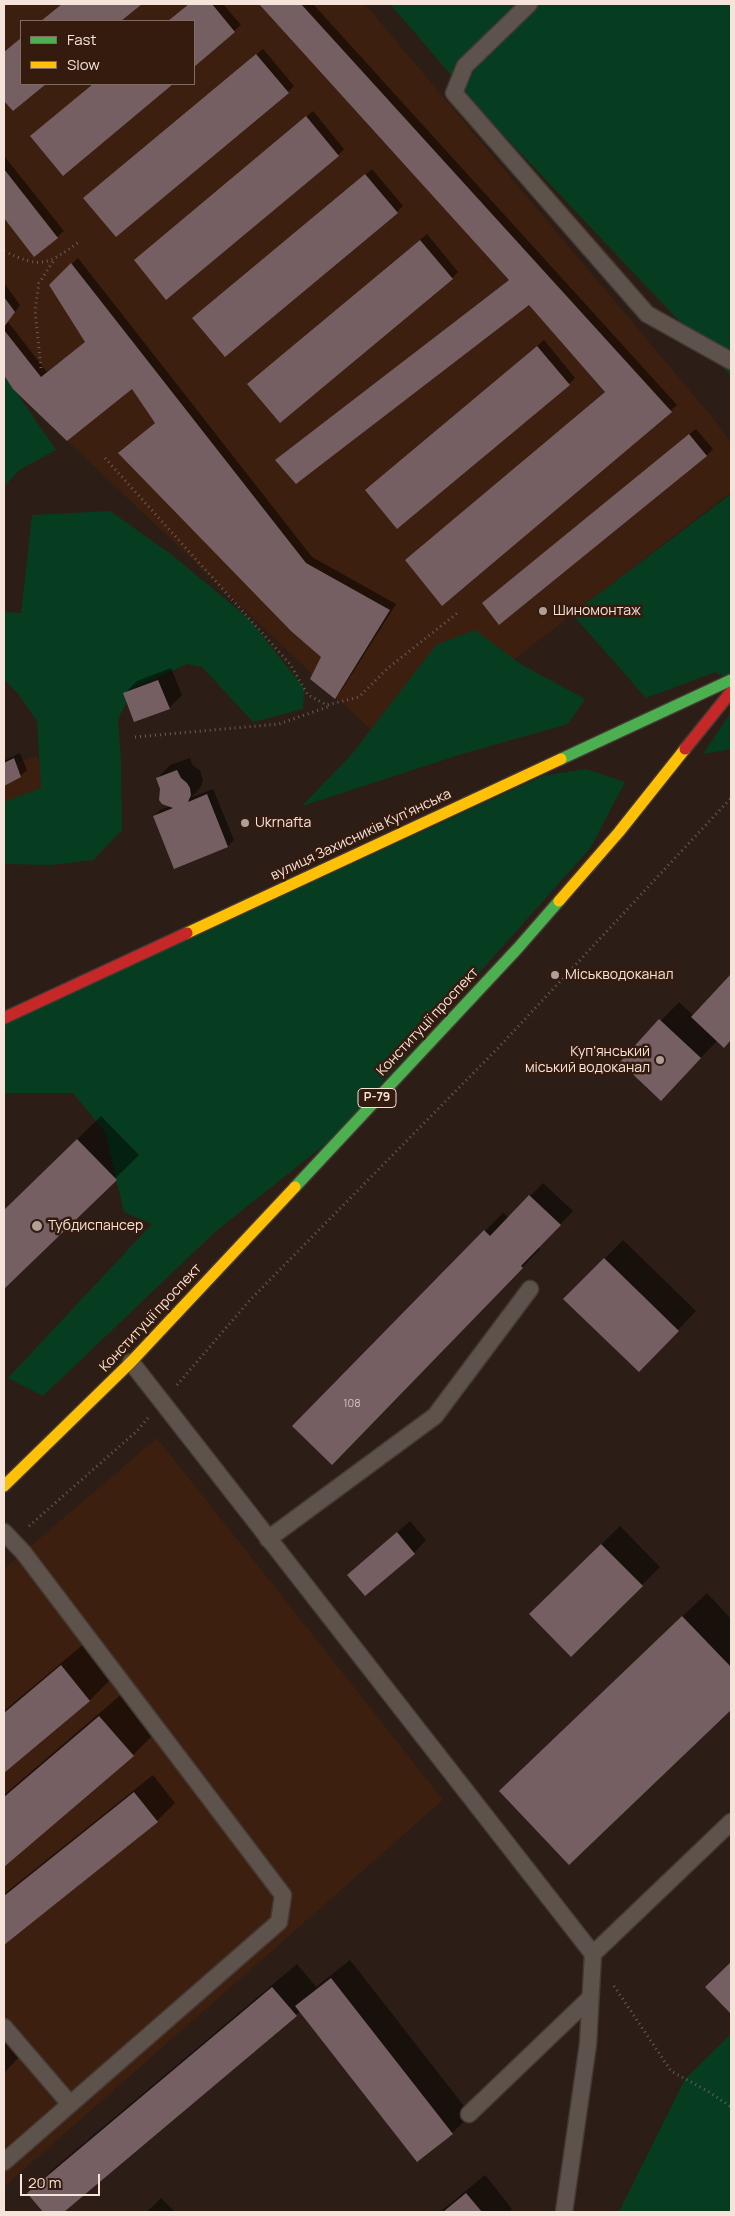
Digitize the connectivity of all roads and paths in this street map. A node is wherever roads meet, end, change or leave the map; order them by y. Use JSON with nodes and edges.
{"nodes":[{"id":1,"x":529,"y":4,"type":"edge"},
{"id":2,"x":78,"y":242,"type":"dead end"},
{"id":3,"x":4,"y":251,"type":"edge"},
{"id":4,"x":54,"y":260,"type":"junction"},
{"id":5,"x":731,"y":361,"type":"edge"},
{"id":6,"x":41,"y":368,"type":"dead end"},
{"id":7,"x":105,"y":458,"type":"dead end"},
{"id":8,"x":460,"y":611,"type":"dead end"},
{"id":9,"x":731,"y":680,"type":"edge"},
{"id":10,"x":731,"y":692,"type":"edge"},
{"id":11,"x":349,"y":699,"type":"junction"},
{"id":12,"x":135,"y":737,"type":"dead end"},
{"id":13,"x":731,"y":798,"type":"edge"},
{"id":14,"x":4,"y":1018,"type":"edge"},
{"id":15,"x":530,"y":1288,"type":"dead end"},
{"id":16,"x":131,"y":1362,"type":"junction"},
{"id":17,"x":162,"y":1403,"type":"junction"},
{"id":18,"x":4,"y":1486,"type":"edge"},
{"id":19,"x":8,"y":1536,"type":"edge"},
{"id":20,"x":268,"y":1539,"type":"junction"},
{"id":21,"x":731,"y":1822,"type":"edge"},
{"id":22,"x":593,"y":1954,"type":"junction"},
{"id":23,"x":614,"y":1986,"type":"dead end"},
{"id":24,"x":590,"y":1998,"type":"junction"},
{"id":25,"x":4,"y":2027,"type":"edge"},
{"id":26,"x":70,"y":2104,"type":"junction"},
{"id":27,"x":731,"y":2106,"type":"edge"},
{"id":28,"x":469,"y":2114,"type":"dead end"},
{"id":29,"x":4,"y":2162,"type":"edge"},
{"id":30,"x":564,"y":2212,"type":"edge"}],
"edges":[{"from":1,"to":5,"type":"lane"},
{"from":2,"to":4,"type":"path"},
{"from":3,"to":4,"type":"path"},
{"from":4,"to":6,"type":"path"},
{"from":7,"to":11,"type":"path"},
{"from":8,"to":11,"type":"path"},
{"from":9,"to":14,"type":"main road","name":"вулиця Захисників Куп'янська"},
{"from":10,"to":16,"type":"main road","name":"Конституції проспект","number":"Р-79"},
{"from":11,"to":12,"type":"path"},
{"from":13,"to":17,"type":"path"},
{"from":15,"to":20,"type":"lane"},
{"from":16,"to":17,"type":"lane"},
{"from":16,"to":18,"type":"main road","name":"Конституції проспект","number":"Р-79"},
{"from":17,"to":19,"type":"path"},
{"from":17,"to":20,"type":"lane"},
{"from":19,"to":26,"type":"lane"},
{"from":20,"to":22,"type":"lane"},
{"from":21,"to":22,"type":"lane"},
{"from":22,"to":24,"type":"lane"},
{"from":23,"to":27,"type":"path"},
{"from":24,"to":28,"type":"lane"},
{"from":24,"to":30,"type":"lane"},
{"from":25,"to":26,"type":"lane"},
{"from":26,"to":29,"type":"lane"}]}
